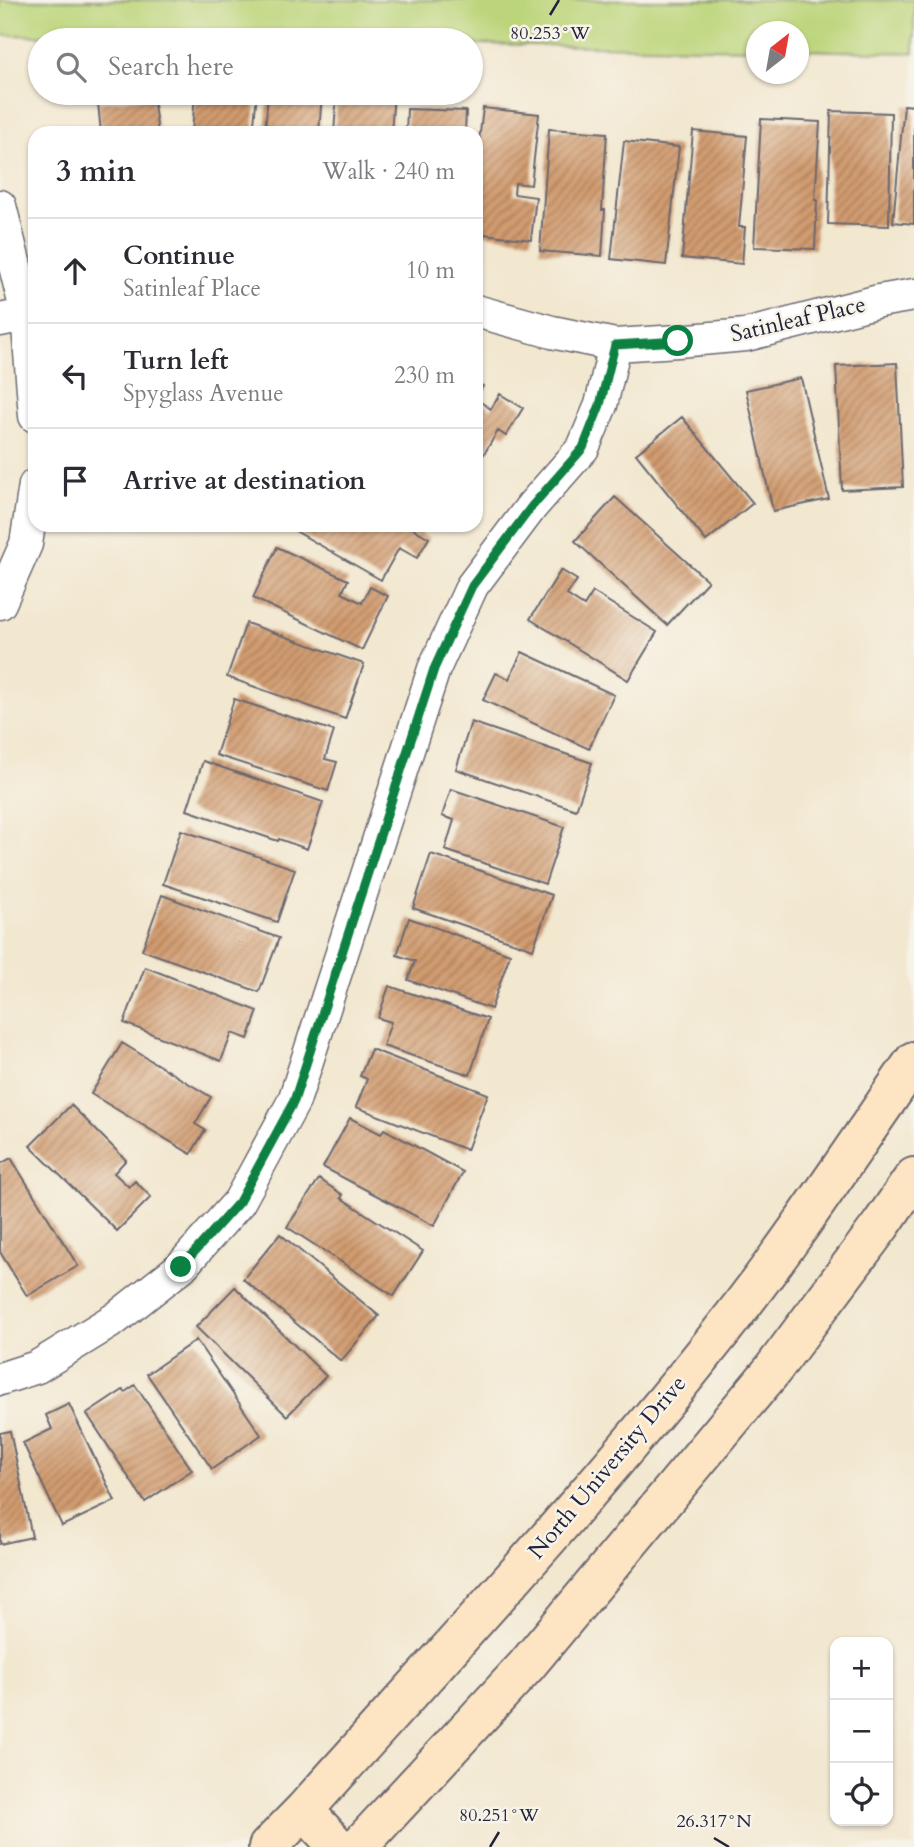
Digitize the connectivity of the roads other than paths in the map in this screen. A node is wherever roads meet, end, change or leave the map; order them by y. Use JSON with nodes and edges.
{"nodes":[{"id":1,"x":0,"y":206,"type":"edge"},
{"id":2,"x":914,"y":295,"type":"edge"},
{"id":3,"x":483,"y":313,"type":"edge"},
{"id":4,"x":21,"y":315,"type":"edge"},
{"id":5,"x":615,"y":345,"type":"junction"},
{"id":6,"x":28,"y":366,"type":"edge"},
{"id":7,"x":28,"y":531,"type":"edge"},
{"id":8,"x":0,"y":603,"type":"edge"},
{"id":9,"x":914,"y":1060,"type":"edge"},
{"id":10,"x":914,"y":1177,"type":"edge"},
{"id":11,"x":0,"y":1379,"type":"edge"},
{"id":12,"x":304,"y":1810,"type":"junction"},
{"id":13,"x":268,"y":1847,"type":"edge"},
{"id":14,"x":338,"y":1847,"type":"edge"},
{"id":15,"x":358,"y":1847,"type":"edge"}],
"edges":[{"from":1,"to":4,"type":"street"},
{"from":2,"to":5,"type":"street","name":"Satinleaf Place"},
{"from":3,"to":5,"type":"street","name":"Satinleaf Place"},
{"from":4,"to":6,"type":"street"},
{"from":5,"to":11,"type":"street"},
{"from":7,"to":8,"type":"street"},
{"from":9,"to":12,"type":"main road","name":"North University Drive"},
{"from":10,"to":15,"type":"main road"},
{"from":12,"to":13,"type":"main road","name":"North University Drive"},
{"from":12,"to":14,"type":"main road"}]}
